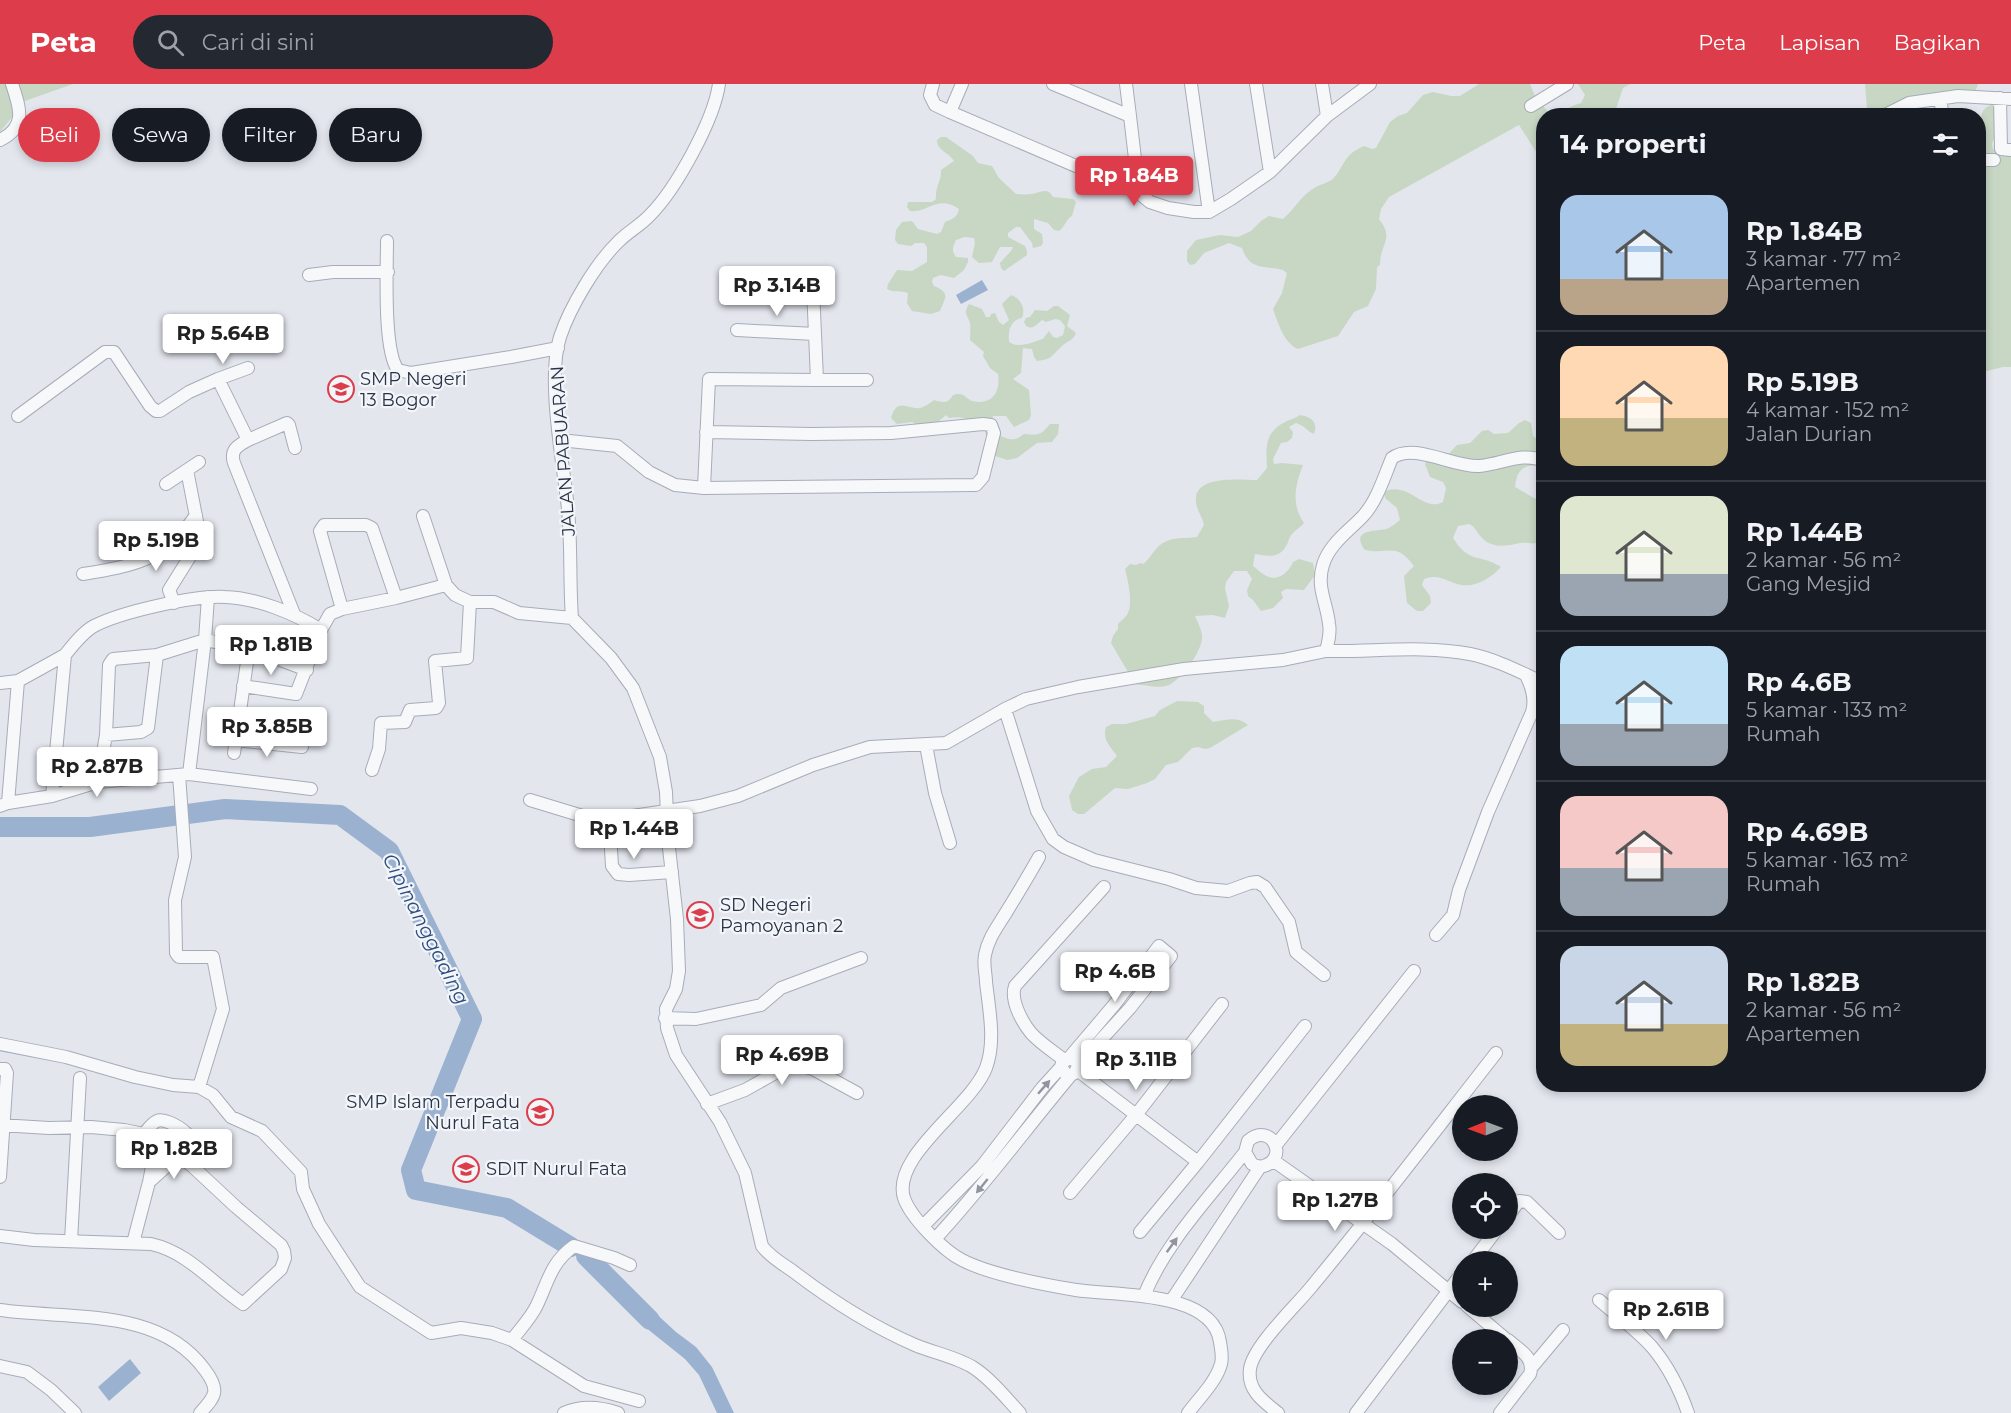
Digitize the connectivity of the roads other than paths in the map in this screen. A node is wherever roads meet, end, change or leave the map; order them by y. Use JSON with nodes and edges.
{"nodes":[{"id":1,"x":12,"y":84,"type":"edge"},
{"id":2,"x":719,"y":84,"type":"edge"},
{"id":3,"x":933,"y":84,"type":"edge"},
{"id":4,"x":961,"y":84,"type":"edge"},
{"id":5,"x":1053,"y":84,"type":"edge"},
{"id":6,"x":1126,"y":84,"type":"edge"},
{"id":7,"x":1191,"y":84,"type":"edge"},
{"id":8,"x":1256,"y":84,"type":"edge"},
{"id":9,"x":1322,"y":84,"type":"edge"},
{"id":10,"x":1370,"y":84,"type":"edge"},
{"id":11,"x":1567,"y":84,"type":"edge"},
{"id":12,"x":1940,"y":99,"type":"junction"},
{"id":13,"x":2006,"y":99,"type":"edge"},
{"id":14,"x":1531,"y":106,"type":"dead end"},
{"id":15,"x":1899,"y":108,"type":"edge"},
{"id":16,"x":1942,"y":108,"type":"edge"},
{"id":17,"x":950,"y":112,"type":"junction"},
{"id":18,"x":1130,"y":116,"type":"junction"},
{"id":19,"x":1326,"y":116,"type":"junction"},
{"id":20,"x":0,"y":140,"type":"edge"},
{"id":21,"x":2011,"y":150,"type":"edge"},
{"id":22,"x":1986,"y":160,"type":"edge"},
{"id":23,"x":1994,"y":160,"type":"dead end"},
{"id":24,"x":1270,"y":172,"type":"junction"},
{"id":25,"x":1139,"y":193,"type":"junction"},
{"id":26,"x":1209,"y":212,"type":"junction"},
{"id":27,"x":387,"y":241,"type":"dead end"},
{"id":28,"x":387,"y":272,"type":"junction"},
{"id":29,"x":309,"y":275,"type":"dead end"},
{"id":30,"x":758,"y":286,"type":"dead end"},
{"id":31,"x":737,"y":330,"type":"dead end"},
{"id":32,"x":815,"y":333,"type":"junction"},
{"id":33,"x":558,"y":348,"type":"junction"},
{"id":34,"x":248,"y":368,"type":"dead end"},
{"id":35,"x":218,"y":379,"type":"junction"},
{"id":36,"x":817,"y":380,"type":"junction"},
{"id":37,"x":867,"y":380,"type":"dead end"},
{"id":38,"x":18,"y":416,"type":"dead end"},
{"id":39,"x":706,"y":432,"type":"junction"},
{"id":40,"x":248,"y":440,"type":"junction"},
{"id":41,"x":560,"y":440,"type":"junction"},
{"id":42,"x":295,"y":448,"type":"dead end"},
{"id":43,"x":1536,"y":459,"type":"edge"},
{"id":44,"x":199,"y":462,"type":"dead end"},
{"id":45,"x":187,"y":470,"type":"junction"},
{"id":46,"x":166,"y":484,"type":"dead end"},
{"id":47,"x":704,"y":488,"type":"junction"},
{"id":48,"x":196,"y":515,"type":"junction"},
{"id":49,"x":423,"y":516,"type":"dead end"},
{"id":50,"x":83,"y":574,"type":"dead end"},
{"id":51,"x":450,"y":590,"type":"junction"},
{"id":52,"x":208,"y":597,"type":"junction"},
{"id":53,"x":396,"y":598,"type":"junction"},
{"id":54,"x":470,"y":602,"type":"junction"},
{"id":55,"x":174,"y":603,"type":"junction"},
{"id":56,"x":294,"y":614,"type":"junction"},
{"id":57,"x":330,"y":618,"type":"junction"},
{"id":58,"x":572,"y":618,"type":"junction"},
{"id":59,"x":205,"y":640,"type":"junction"},
{"id":60,"x":249,"y":648,"type":"junction"},
{"id":61,"x":1326,"y":651,"type":"junction"},
{"id":62,"x":65,"y":655,"type":"junction"},
{"id":63,"x":157,"y":655,"type":"junction"},
{"id":64,"x":307,"y":670,"type":"junction"},
{"id":65,"x":1526,"y":675,"type":"junction"},
{"id":66,"x":1536,"y":679,"type":"edge"},
{"id":67,"x":18,"y":681,"type":"junction"},
{"id":68,"x":0,"y":683,"type":"edge"},
{"id":69,"x":243,"y":686,"type":"junction"},
{"id":70,"x":1005,"y":709,"type":"junction"},
{"id":71,"x":106,"y":735,"type":"junction"},
{"id":72,"x":926,"y":745,"type":"junction"},
{"id":73,"x":302,"y":747,"type":"dead end"},
{"id":74,"x":372,"y":770,"type":"dead end"},
{"id":75,"x":184,"y":775,"type":"junction"},
{"id":76,"x":98,"y":782,"type":"junction"},
{"id":77,"x":311,"y":789,"type":"dead end"},
{"id":78,"x":52,"y":796,"type":"junction"},
{"id":79,"x":530,"y":800,"type":"dead end"},
{"id":80,"x":4,"y":804,"type":"edge"},
{"id":81,"x":668,"y":812,"type":"junction"},
{"id":82,"x":610,"y":833,"type":"dead end"},
{"id":83,"x":950,"y":843,"type":"dead end"},
{"id":84,"x":1039,"y":857,"type":"dead end"},
{"id":85,"x":672,"y":872,"type":"junction"},
{"id":86,"x":1104,"y":886,"type":"dead end"},
{"id":87,"x":1436,"y":935,"type":"dead end"},
{"id":88,"x":861,"y":958,"type":"dead end"},
{"id":89,"x":1414,"y":971,"type":"dead end"},
{"id":90,"x":1324,"y":975,"type":"dead end"},
{"id":91,"x":1126,"y":991,"type":"junction"},
{"id":92,"x":1137,"y":999,"type":"junction"},
{"id":93,"x":1222,"y":1004,"type":"dead end"},
{"id":94,"x":665,"y":1018,"type":"junction"},
{"id":95,"x":1108,"y":1023,"type":"junction"},
{"id":96,"x":1305,"y":1026,"type":"dead end"},
{"id":97,"x":0,"y":1044,"type":"edge"},
{"id":98,"x":1496,"y":1053,"type":"dead end"},
{"id":99,"x":1070,"y":1066,"type":"junction"},
{"id":100,"x":0,"y":1069,"type":"edge"},
{"id":101,"x":80,"y":1078,"type":"dead end"},
{"id":102,"x":200,"y":1087,"type":"junction"},
{"id":103,"x":857,"y":1093,"type":"dead end"},
{"id":104,"x":707,"y":1104,"type":"junction"},
{"id":105,"x":1022,"y":1114,"type":"junction"},
{"id":106,"x":1136,"y":1115,"type":"junction"},
{"id":107,"x":1032,"y":1122,"type":"junction"},
{"id":108,"x":1,"y":1126,"type":"edge"},
{"id":109,"x":78,"y":1128,"type":"junction"},
{"id":110,"x":144,"y":1134,"type":"junction"},
{"id":111,"x":157,"y":1142,"type":"junction"},
{"id":112,"x":1276,"y":1145,"type":"junction"},
{"id":113,"x":997,"y":1146,"type":"junction"},
{"id":114,"x":1245,"y":1152,"type":"junction"},
{"id":115,"x":1007,"y":1154,"type":"junction"},
{"id":116,"x":178,"y":1156,"type":"junction"},
{"id":117,"x":1274,"y":1161,"type":"junction"},
{"id":118,"x":1198,"y":1162,"type":"junction"},
{"id":119,"x":190,"y":1165,"type":"junction"},
{"id":120,"x":1260,"y":1167,"type":"junction"},
{"id":121,"x":0,"y":1177,"type":"edge"},
{"id":122,"x":149,"y":1182,"type":"junction"},
{"id":123,"x":955,"y":1193,"type":"junction"},
{"id":124,"x":1070,"y":1193,"type":"dead end"},
{"id":125,"x":1518,"y":1202,"type":"edge"},
{"id":126,"x":968,"y":1203,"type":"junction"},
{"id":127,"x":1362,"y":1222,"type":"junction"},
{"id":128,"x":923,"y":1226,"type":"junction"},
{"id":129,"x":1140,"y":1232,"type":"dead end"},
{"id":130,"x":1559,"y":1233,"type":"dead end"},
{"id":131,"x":0,"y":1236,"type":"edge"},
{"id":132,"x":935,"y":1239,"type":"junction"},
{"id":133,"x":1490,"y":1239,"type":"edge"},
{"id":134,"x":71,"y":1241,"type":"junction"},
{"id":135,"x":133,"y":1243,"type":"junction"},
{"id":136,"x":1480,"y":1251,"type":"edge"},
{"id":137,"x":630,"y":1265,"type":"dead end"},
{"id":138,"x":1452,"y":1286,"type":"edge"},
{"id":139,"x":1448,"y":1291,"type":"junction"},
{"id":140,"x":1452,"y":1294,"type":"edge"},
{"id":141,"x":1144,"y":1296,"type":"junction"},
{"id":142,"x":1599,"y":1300,"type":"dead end"},
{"id":143,"x":1171,"y":1301,"type":"junction"},
{"id":144,"x":0,"y":1310,"type":"edge"},
{"id":145,"x":1480,"y":1317,"type":"edge"},
{"id":146,"x":1494,"y":1329,"type":"edge"},
{"id":147,"x":1563,"y":1330,"type":"dead end"},
{"id":148,"x":512,"y":1340,"type":"junction"},
{"id":149,"x":1518,"y":1349,"type":"edge"},
{"id":150,"x":0,"y":1366,"type":"edge"},
{"id":151,"x":1532,"y":1367,"type":"junction"},
{"id":152,"x":639,"y":1401,"type":"dead end"},
{"id":153,"x":75,"y":1413,"type":"edge"},
{"id":154,"x":200,"y":1413,"type":"edge"},
{"id":155,"x":564,"y":1413,"type":"edge"},
{"id":156,"x":618,"y":1413,"type":"edge"},
{"id":157,"x":1020,"y":1413,"type":"edge"},
{"id":158,"x":1188,"y":1413,"type":"edge"},
{"id":159,"x":1278,"y":1413,"type":"edge"},
{"id":160,"x":1356,"y":1413,"type":"edge"},
{"id":161,"x":1500,"y":1413,"type":"edge"},
{"id":162,"x":1688,"y":1413,"type":"edge"}],
"edges":[{"from":1,"to":20,"type":"street"},
{"from":2,"to":33,"type":"street","name":"JALAN PABUARAN"},
{"from":3,"to":17,"type":"street"},
{"from":4,"to":17,"type":"street"},
{"from":5,"to":18,"type":"street"},
{"from":6,"to":18,"type":"street"},
{"from":7,"to":26,"type":"street"},
{"from":8,"to":24,"type":"street"},
{"from":9,"to":19,"type":"street"},
{"from":10,"to":19,"type":"street"},
{"from":11,"to":14,"type":"street"},
{"from":12,"to":13,"type":"street"},
{"from":12,"to":15,"type":"street"},
{"from":12,"to":16,"type":"street"},
{"from":13,"to":21,"type":"street"},
{"from":17,"to":25,"type":"street"},
{"from":18,"to":25,"type":"street"},
{"from":19,"to":24,"type":"street"},
{"from":22,"to":23,"type":"street"},
{"from":24,"to":26,"type":"street"},
{"from":25,"to":26,"type":"street"},
{"from":27,"to":28,"type":"street"},
{"from":28,"to":29,"type":"street"},
{"from":28,"to":33,"type":"street"},
{"from":30,"to":32,"type":"street"},
{"from":31,"to":32,"type":"street"},
{"from":32,"to":36,"type":"street"},
{"from":33,"to":41,"type":"street","name":"JALAN PABUARAN"},
{"from":34,"to":35,"type":"street"},
{"from":35,"to":38,"type":"street"},
{"from":35,"to":40,"type":"street"},
{"from":36,"to":37,"type":"street"},
{"from":36,"to":39,"type":"street"},
{"from":39,"to":47,"type":"street"},
{"from":39,"to":47,"type":"street"},
{"from":40,"to":42,"type":"street"},
{"from":40,"to":56,"type":"street"},
{"from":41,"to":47,"type":"street"},
{"from":41,"to":58,"type":"street","name":"JALAN PABUARAN"},
{"from":43,"to":61,"type":"street"},
{"from":44,"to":45,"type":"street"},
{"from":45,"to":46,"type":"street"},
{"from":45,"to":48,"type":"street"},
{"from":48,"to":50,"type":"street"},
{"from":48,"to":55,"type":"street"},
{"from":49,"to":51,"type":"street"},
{"from":51,"to":53,"type":"street"},
{"from":51,"to":54,"type":"street"},
{"from":52,"to":55,"type":"street"},
{"from":52,"to":56,"type":"street"},
{"from":52,"to":59,"type":"street"},
{"from":53,"to":57,"type":"street"},
{"from":53,"to":57,"type":"street"},
{"from":54,"to":58,"type":"street"},
{"from":54,"to":74,"type":"street"},
{"from":55,"to":62,"type":"street"},
{"from":56,"to":57,"type":"street"},
{"from":57,"to":64,"type":"street"},
{"from":58,"to":81,"type":"street"},
{"from":59,"to":60,"type":"street"},
{"from":59,"to":63,"type":"street"},
{"from":59,"to":75,"type":"street"},
{"from":60,"to":64,"type":"street"},
{"from":60,"to":69,"type":"street"},
{"from":61,"to":65,"type":"street"},
{"from":61,"to":70,"type":"street"},
{"from":62,"to":67,"type":"street"},
{"from":62,"to":78,"type":"street"},
{"from":63,"to":71,"type":"street"},
{"from":63,"to":71,"type":"street"},
{"from":64,"to":69,"type":"street"},
{"from":65,"to":66,"type":"street"},
{"from":65,"to":87,"type":"street"},
{"from":67,"to":68,"type":"street"},
{"from":67,"to":80,"type":"street"},
{"from":69,"to":73,"type":"street"},
{"from":70,"to":72,"type":"street"},
{"from":70,"to":90,"type":"street"},
{"from":71,"to":76,"type":"street"},
{"from":72,"to":81,"type":"street"},
{"from":72,"to":83,"type":"street"},
{"from":75,"to":76,"type":"street"},
{"from":75,"to":77,"type":"street"},
{"from":75,"to":102,"type":"street"},
{"from":76,"to":78,"type":"street"},
{"from":78,"to":80,"type":"street"},
{"from":79,"to":81,"type":"street"},
{"from":81,"to":85,"type":"street"},
{"from":82,"to":85,"type":"street"},
{"from":84,"to":128,"type":"street"},
{"from":85,"to":94,"type":"street"},
{"from":86,"to":99,"type":"street"},
{"from":88,"to":94,"type":"street"},
{"from":89,"to":112,"type":"street"},
{"from":91,"to":92,"type":"street"},
{"from":91,"to":92,"type":"street"},
{"from":91,"to":95,"type":"street"},
{"from":92,"to":95,"type":"street"},
{"from":93,"to":106,"type":"street"},
{"from":94,"to":104,"type":"street"},
{"from":95,"to":99,"type":"street"},
{"from":96,"to":118,"type":"street"},
{"from":97,"to":102,"type":"street"},
{"from":98,"to":127,"type":"street"},
{"from":105,"to":99,"type":"street","one_way":true},
{"from":99,"to":106,"type":"street"},
{"from":99,"to":107,"type":"street"},
{"from":100,"to":108,"type":"street"},
{"from":101,"to":109,"type":"street"},
{"from":102,"to":148,"type":"street"},
{"from":103,"to":104,"type":"street"},
{"from":104,"to":157,"type":"street"},
{"from":105,"to":107,"type":"street"},
{"from":105,"to":113,"type":"street"},
{"from":106,"to":118,"type":"street"},
{"from":106,"to":124,"type":"street"},
{"from":107,"to":115,"type":"street"},
{"from":108,"to":109,"type":"street"},
{"from":108,"to":121,"type":"street"},
{"from":109,"to":110,"type":"street"},
{"from":109,"to":134,"type":"street"},
{"from":110,"to":111,"type":"street"},
{"from":110,"to":119,"type":"street"},
{"from":111,"to":116,"type":"street"},
{"from":111,"to":122,"type":"street"},
{"from":112,"to":114,"type":"street"},
{"from":112,"to":117,"type":"street"},
{"from":113,"to":115,"type":"street"},
{"from":113,"to":123,"type":"street"},
{"from":114,"to":120,"type":"street"},
{"from":141,"to":114,"type":"street","one_way":true},
{"from":115,"to":126,"type":"street","one_way":true},
{"from":116,"to":119,"type":"street"},
{"from":116,"to":122,"type":"street"},
{"from":117,"to":120,"type":"street"},
{"from":117,"to":127,"type":"street"},
{"from":118,"to":129,"type":"street"},
{"from":119,"to":135,"type":"street"},
{"from":120,"to":143,"type":"street"},
{"from":122,"to":135,"type":"street"},
{"from":123,"to":126,"type":"street"},
{"from":123,"to":128,"type":"street"},
{"from":125,"to":130,"type":"street"},
{"from":126,"to":132,"type":"street"},
{"from":127,"to":139,"type":"street"},
{"from":127,"to":159,"type":"street"},
{"from":128,"to":132,"type":"street"},
{"from":131,"to":134,"type":"street"},
{"from":132,"to":141,"type":"street"},
{"from":133,"to":136,"type":"street"},
{"from":134,"to":135,"type":"street"},
{"from":137,"to":148,"type":"street"},
{"from":138,"to":139,"type":"street"},
{"from":139,"to":140,"type":"street"},
{"from":139,"to":160,"type":"street"},
{"from":141,"to":143,"type":"street"},
{"from":142,"to":162,"type":"street"},
{"from":143,"to":158,"type":"street"},
{"from":144,"to":154,"type":"street"},
{"from":145,"to":146,"type":"street"},
{"from":147,"to":151,"type":"street"},
{"from":148,"to":152,"type":"street"},
{"from":149,"to":151,"type":"street"},
{"from":150,"to":153,"type":"street"},
{"from":151,"to":161,"type":"street"},
{"from":155,"to":156,"type":"street"}]}
